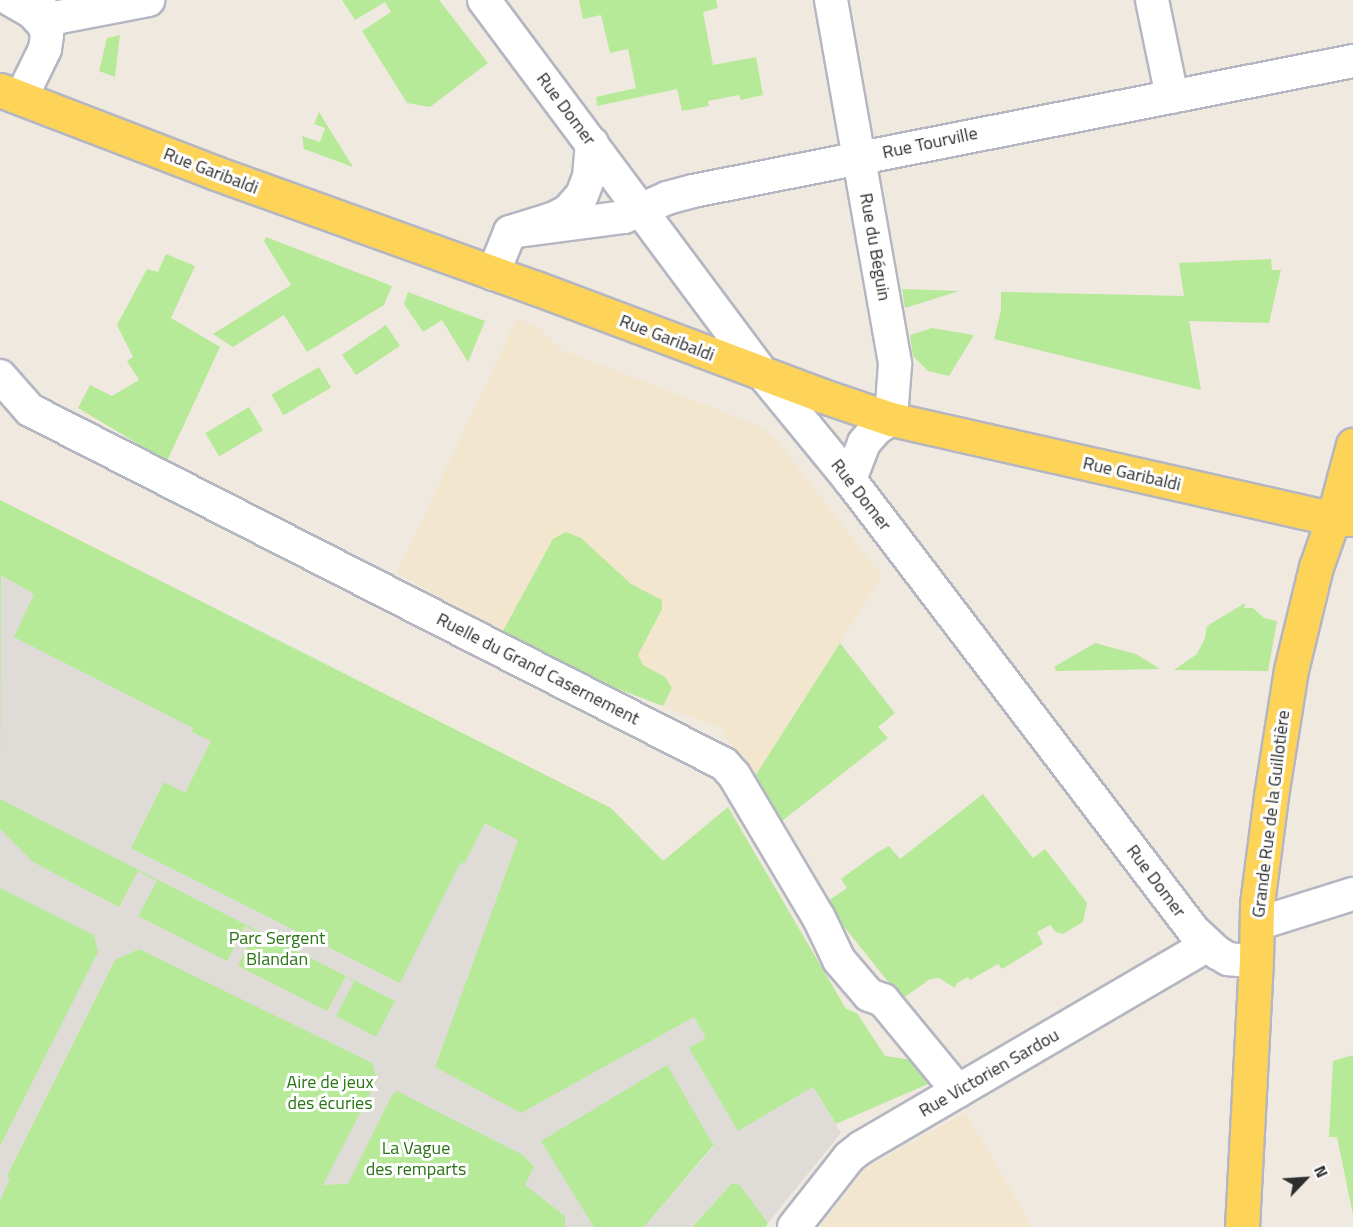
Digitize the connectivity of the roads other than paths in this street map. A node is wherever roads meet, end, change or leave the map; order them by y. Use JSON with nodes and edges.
{"nodes":[{"id":1,"x":11,"y":0,"type":"edge"},
{"id":2,"x":148,"y":0,"type":"edge"},
{"id":3,"x":484,"y":0,"type":"edge"},
{"id":4,"x":831,"y":0,"type":"edge"},
{"id":5,"x":1152,"y":0,"type":"edge"},
{"id":6,"x":48,"y":14,"type":"edge"},
{"id":7,"x":1353,"y":61,"type":"edge"},
{"id":8,"x":11,"y":94,"type":"edge"},
{"id":9,"x":1172,"y":97,"type":"junction"},
{"id":10,"x":592,"y":143,"type":"junction"},
{"id":11,"x":860,"y":158,"type":"junction"},
{"id":12,"x":640,"y":211,"type":"junction"},
{"id":13,"x":510,"y":232,"type":"junction"},
{"id":14,"x":492,"y":274,"type":"junction"},
{"id":15,"x":763,"y":374,"type":"junction"},
{"id":16,"x":0,"y":376,"type":"edge"},
{"id":17,"x":891,"y":419,"type":"junction"},
{"id":18,"x":1353,"y":445,"type":"edge"},
{"id":19,"x":850,"y":480,"type":"junction"},
{"id":20,"x":1343,"y":519,"type":"edge"},
{"id":21,"x":1353,"y":894,"type":"edge"},
{"id":22,"x":1257,"y":924,"type":"junction"},
{"id":23,"x":1207,"y":945,"type":"junction"},
{"id":24,"x":1257,"y":962,"type":"junction"},
{"id":25,"x":958,"y":1091,"type":"junction"},
{"id":26,"x":794,"y":1227,"type":"edge"},
{"id":27,"x":1242,"y":1227,"type":"edge"}],
"edges":[{"from":1,"to":6,"type":"street"},
{"from":2,"to":6,"type":"street"},
{"from":3,"to":10,"type":"street","name":"Rue Domer"},
{"from":4,"to":11,"type":"street","name":"Rue du Béguin"},
{"from":5,"to":9,"type":"street"},
{"from":6,"to":8,"type":"street"},
{"from":7,"to":9,"type":"street","name":"Rue Tourville"},
{"from":8,"to":14,"type":"main road","name":"Rue Garibaldi"},
{"from":9,"to":11,"type":"street","name":"Rue Tourville"},
{"from":10,"to":12,"type":"street","name":"Rue Domer"},
{"from":10,"to":13,"type":"street"},
{"from":11,"to":12,"type":"street","name":"Rue Tourville"},
{"from":11,"to":17,"type":"street","name":"Rue du Béguin"},
{"from":12,"to":13,"type":"street","name":"Rue Tourville"},
{"from":12,"to":15,"type":"street","name":"Rue Domer"},
{"from":13,"to":14,"type":"street"},
{"from":14,"to":15,"type":"main road","name":"Rue Garibaldi"},
{"from":15,"to":17,"type":"main road","name":"Rue Garibaldi"},
{"from":15,"to":19,"type":"street","name":"Rue Domer"},
{"from":16,"to":25,"type":"street","name":"Ruelle du Grand Casernement"},
{"from":17,"to":19,"type":"street"},
{"from":17,"to":20,"type":"main road","name":"Rue Garibaldi"},
{"from":18,"to":20,"type":"main road","name":"Grande Rue de la Guillotière"},
{"from":19,"to":23,"type":"street","name":"Rue Domer"},
{"from":20,"to":22,"type":"main road","name":"Grande Rue de la Guillotière"},
{"from":21,"to":22,"type":"street"},
{"from":22,"to":24,"type":"main road","name":"Grande Rue de la Guillotière"},
{"from":23,"to":24,"type":"street","name":"Rue Domer"},
{"from":23,"to":25,"type":"street","name":"Rue Victorien Sardou"},
{"from":24,"to":27,"type":"main road","name":"Grande Rue de la Guillotière"},
{"from":25,"to":26,"type":"street","name":"Rue Victorien Sardou"}]}
